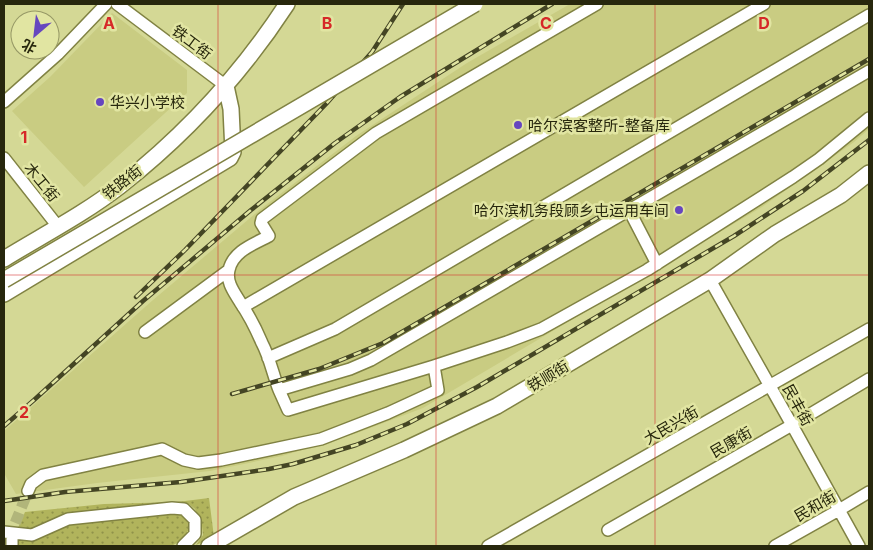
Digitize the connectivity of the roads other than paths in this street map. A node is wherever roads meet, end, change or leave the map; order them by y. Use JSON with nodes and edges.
{"nodes":[{"id":1,"x":106,"y":4,"type":"edge"},
{"id":2,"x":117,"y":4,"type":"edge"},
{"id":3,"x":287,"y":4,"type":"edge"},
{"id":4,"x":461,"y":4,"type":"edge"},
{"id":5,"x":475,"y":4,"type":"edge"},
{"id":6,"x":598,"y":4,"type":"edge"},
{"id":7,"x":764,"y":4,"type":"edge"},
{"id":8,"x":869,"y":15,"type":"edge"},
{"id":9,"x":869,"y":71,"type":"edge"},
{"id":10,"x":226,"y":86,"type":"junction"},
{"id":11,"x":4,"y":102,"type":"edge"},
{"id":12,"x":869,"y":118,"type":"edge"},
{"id":13,"x":4,"y":158,"type":"edge"},
{"id":14,"x":869,"y":173,"type":"edge"},
{"id":15,"x":629,"y":210,"type":"junction"},
{"id":16,"x":56,"y":224,"type":"dead end"},
{"id":17,"x":4,"y":259,"type":"edge"},
{"id":18,"x":656,"y":264,"type":"junction"},
{"id":19,"x":229,"y":270,"type":"junction"},
{"id":20,"x":4,"y":272,"type":"edge"},
{"id":21,"x":4,"y":280,"type":"edge"},
{"id":22,"x":710,"y":280,"type":"junction"},
{"id":23,"x":4,"y":294,"type":"edge"},
{"id":24,"x":244,"y":306,"type":"junction"},
{"id":25,"x":869,"y":329,"type":"edge"},
{"id":26,"x":145,"y":332,"type":"dead end"},
{"id":27,"x":268,"y":358,"type":"junction"},
{"id":28,"x":434,"y":366,"type":"junction"},
{"id":29,"x":869,"y":379,"type":"edge"},
{"id":30,"x":770,"y":386,"type":"junction"},
{"id":31,"x":279,"y":390,"type":"junction"},
{"id":32,"x":792,"y":425,"type":"junction"},
{"id":33,"x":28,"y":491,"type":"tunnel mouth"},
{"id":34,"x":869,"y":492,"type":"edge"},
{"id":35,"x":839,"y":510,"type":"junction"},
{"id":36,"x":608,"y":530,"type":"dead end"},
{"id":37,"x":10,"y":539,"type":"edge"},
{"id":38,"x":183,"y":546,"type":"edge"},
{"id":39,"x":209,"y":546,"type":"edge"},
{"id":40,"x":488,"y":546,"type":"edge"},
{"id":41,"x":776,"y":546,"type":"edge"},
{"id":42,"x":859,"y":546,"type":"edge"}],
"edges":[{"from":1,"to":11,"type":"street"},
{"from":2,"to":10,"type":"street","name":"铁工街"},
{"from":3,"to":10,"type":"main road","name":"铁路街"},
{"from":4,"to":20,"type":"main road"},
{"from":5,"to":21,"type":"main road","name":"铁路街","bridge":true},
{"from":6,"to":19,"type":"street"},
{"from":7,"to":24,"type":"street"},
{"from":8,"to":27,"type":"street"},
{"from":9,"to":15,"type":"street"},
{"from":10,"to":17,"type":"main road","name":"铁路街"},
{"from":10,"to":23,"type":"main road"},
{"from":12,"to":18,"type":"street"},
{"from":13,"to":16,"type":"street","name":"木工街"},
{"from":14,"to":22,"type":"main road","name":"铁顺街"},
{"from":15,"to":18,"type":"street"},
{"from":15,"to":31,"type":"street"},
{"from":18,"to":28,"type":"street"},
{"from":19,"to":24,"type":"street"},
{"from":19,"to":26,"type":"street"},
{"from":22,"to":30,"type":"street","name":"民丰街"},
{"from":22,"to":39,"type":"main road","name":"铁顺街"},
{"from":24,"to":27,"type":"street"},
{"from":25,"to":30,"type":"street","name":"大民兴街"},
{"from":27,"to":31,"type":"street"},
{"from":28,"to":31,"type":"street"},
{"from":28,"to":33,"type":"street"},
{"from":29,"to":32,"type":"street","name":"民康街"},
{"from":30,"to":32,"type":"street","name":"民丰街"},
{"from":30,"to":40,"type":"street","name":"大民兴街"},
{"from":32,"to":35,"type":"street","name":"民丰街"},
{"from":32,"to":36,"type":"street","name":"民康街"},
{"from":34,"to":35,"type":"street","name":"民和街"},
{"from":35,"to":41,"type":"street","name":"民和街"},
{"from":35,"to":42,"type":"street","name":"民丰街"},
{"from":37,"to":38,"type":"street"}]}
